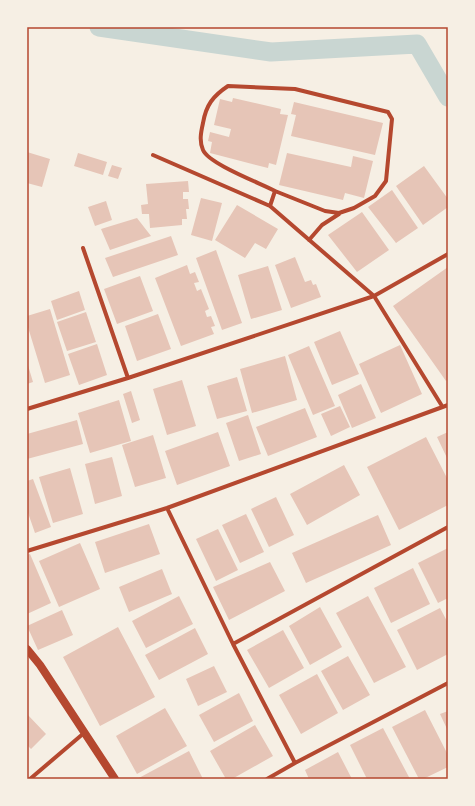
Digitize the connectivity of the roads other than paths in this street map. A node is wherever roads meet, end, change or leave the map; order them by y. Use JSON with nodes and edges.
{"nodes":[{"id":1,"x":153,"y":154,"type":"dead end"},
{"id":2,"x":275,"y":191,"type":"junction"},
{"id":3,"x":270,"y":206,"type":"junction"},
{"id":4,"x":339,"y":213,"type":"junction"},
{"id":5,"x":309,"y":240,"type":"junction"},
{"id":6,"x":83,"y":248,"type":"dead end"},
{"id":7,"x":448,"y":254,"type":"edge"},
{"id":8,"x":374,"y":296,"type":"junction"},
{"id":9,"x":128,"y":378,"type":"junction"},
{"id":10,"x":448,"y":405,"type":"edge"},
{"id":11,"x":442,"y":406,"type":"junction"},
{"id":12,"x":27,"y":409,"type":"edge"},
{"id":13,"x":167,"y":508,"type":"junction"},
{"id":14,"x":448,"y":527,"type":"edge"},
{"id":15,"x":27,"y":551,"type":"edge"},
{"id":16,"x":233,"y":644,"type":"junction"},
{"id":17,"x":27,"y":649,"type":"edge"},
{"id":18,"x":448,"y":683,"type":"edge"},
{"id":19,"x":84,"y":733,"type":"junction"},
{"id":20,"x":295,"y":763,"type":"junction"},
{"id":21,"x":30,"y":779,"type":"edge"},
{"id":22,"x":115,"y":779,"type":"edge"},
{"id":23,"x":267,"y":779,"type":"edge"}],
"edges":[{"from":1,"to":3,"type":"street"},
{"from":2,"to":3,"type":"street"},
{"from":2,"to":4,"type":"street"},
{"from":2,"to":4,"type":"street"},
{"from":3,"to":5,"type":"street"},
{"from":4,"to":5,"type":"street"},
{"from":5,"to":8,"type":"street"},
{"from":6,"to":9,"type":"street"},
{"from":7,"to":8,"type":"street"},
{"from":8,"to":9,"type":"street"},
{"from":8,"to":11,"type":"street"},
{"from":9,"to":12,"type":"street"},
{"from":10,"to":11,"type":"street"},
{"from":11,"to":13,"type":"street"},
{"from":13,"to":15,"type":"street"},
{"from":13,"to":16,"type":"street"},
{"from":14,"to":16,"type":"street"},
{"from":16,"to":20,"type":"street"},
{"from":17,"to":19,"type":"main road"},
{"from":18,"to":20,"type":"street"},
{"from":19,"to":21,"type":"street"},
{"from":19,"to":22,"type":"main road"},
{"from":20,"to":23,"type":"street"}]}
